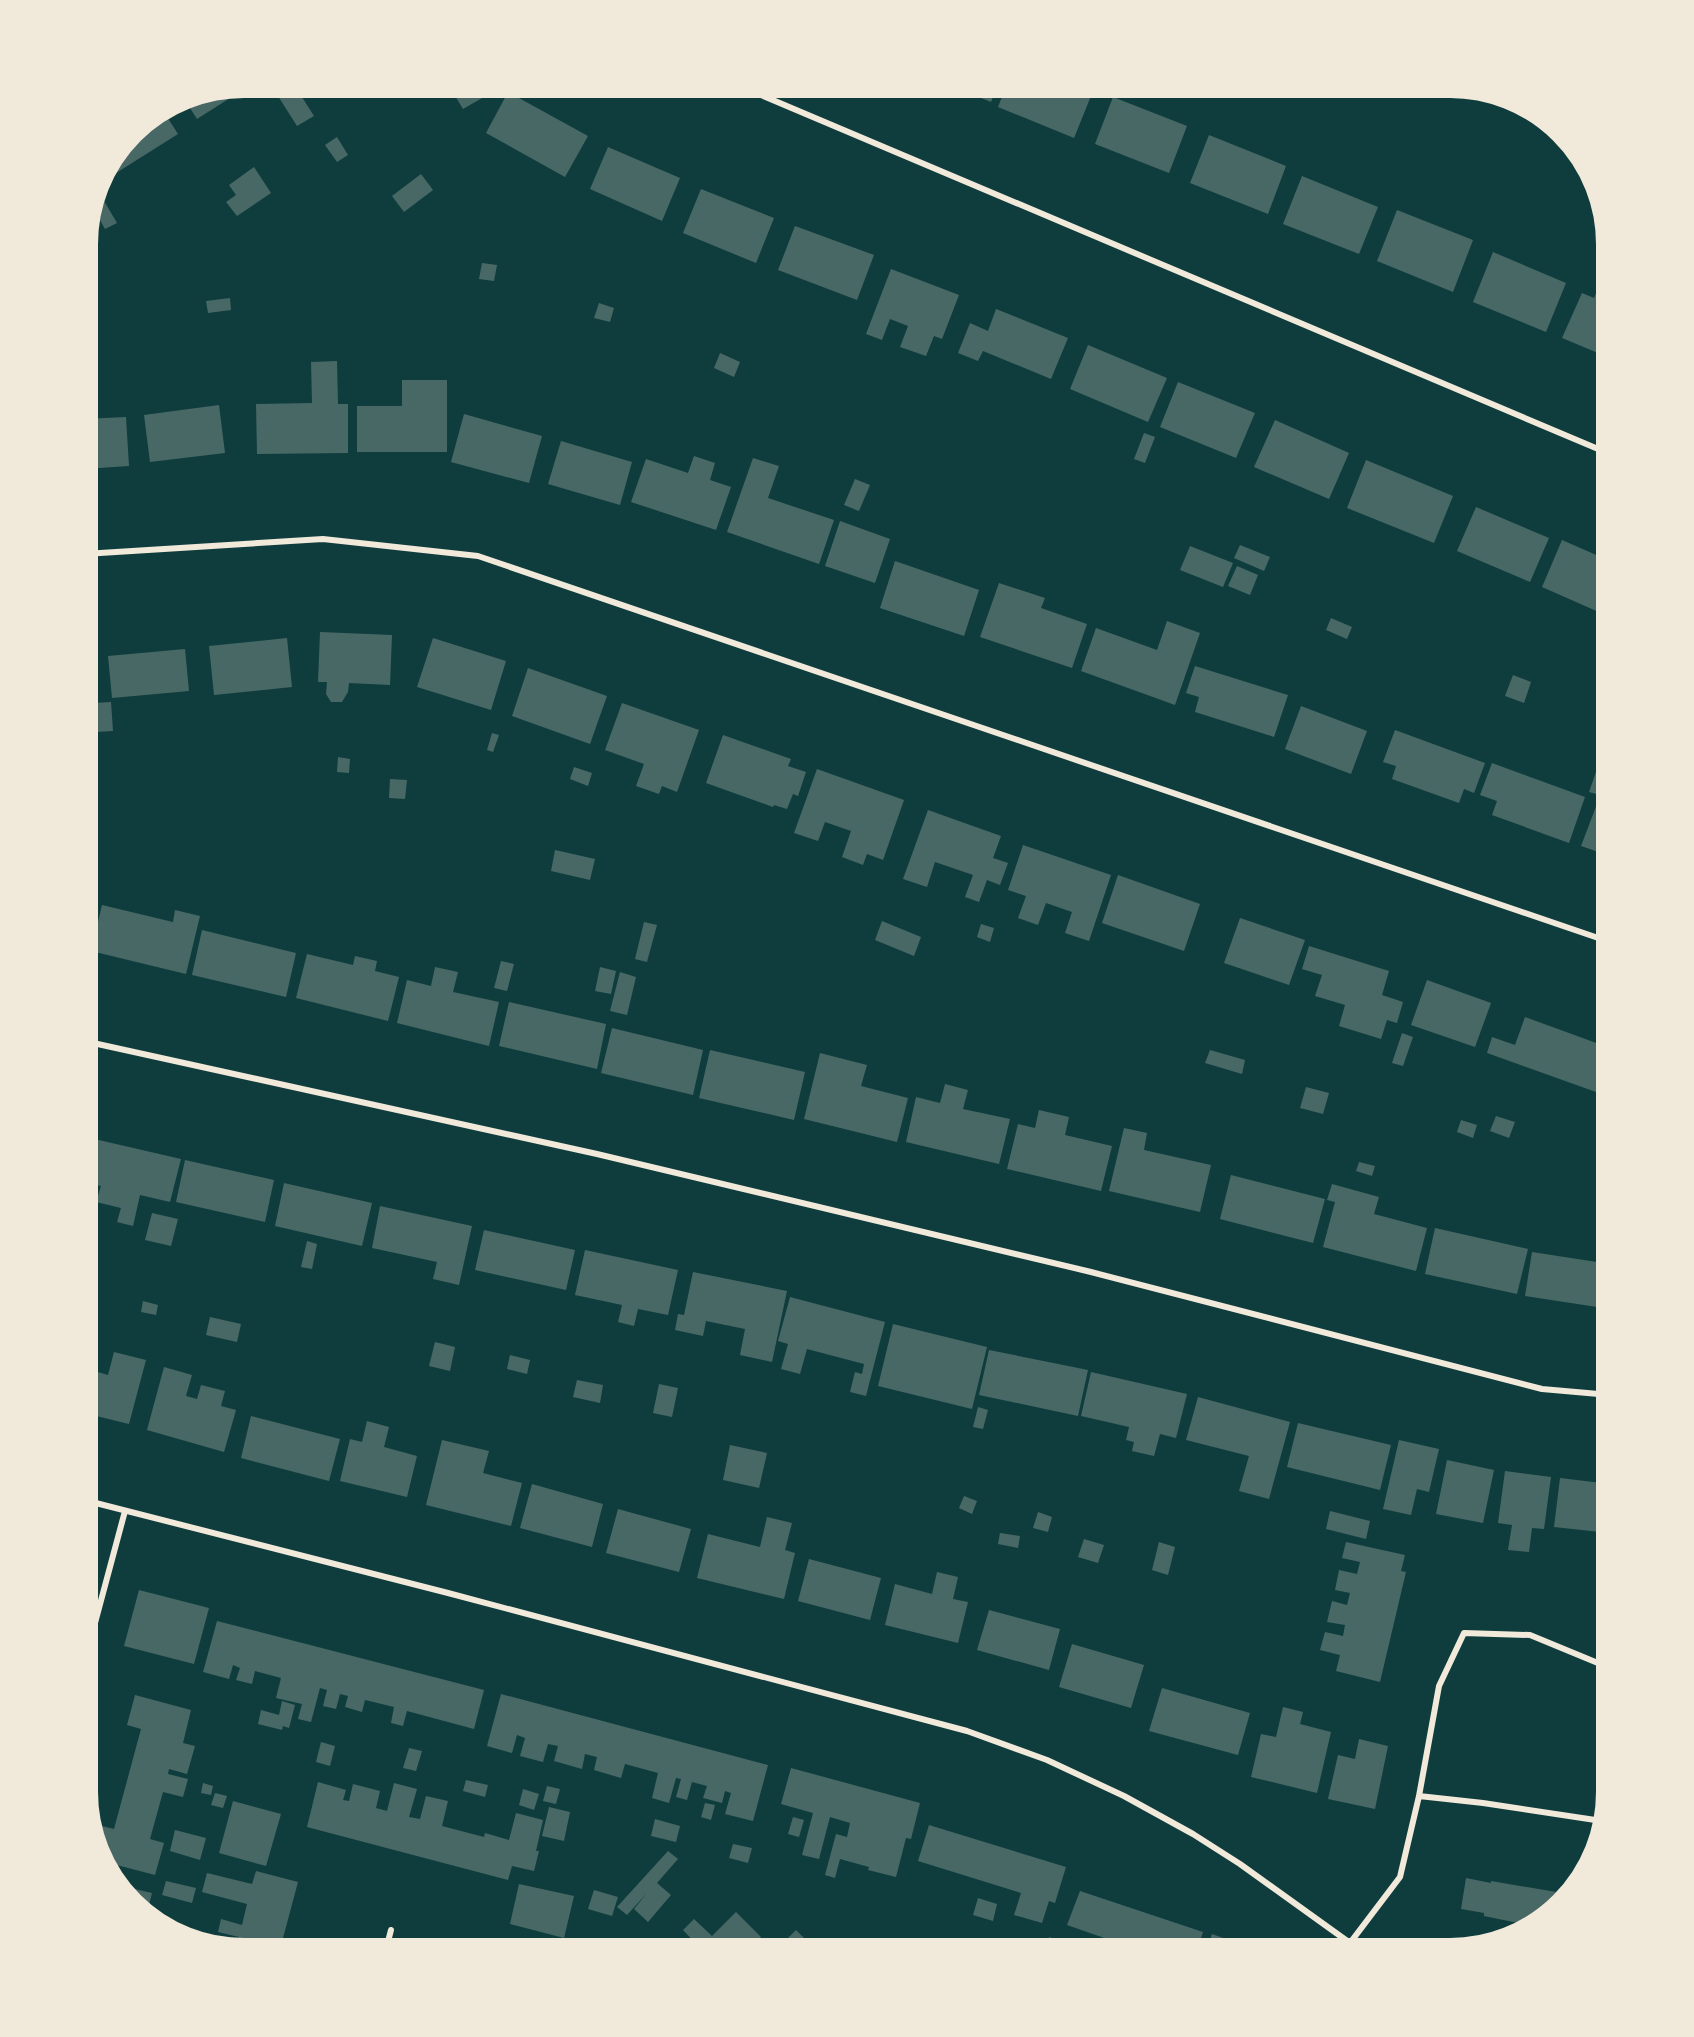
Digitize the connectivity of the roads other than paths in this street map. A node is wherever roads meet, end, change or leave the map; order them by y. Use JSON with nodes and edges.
{"nodes":[{"id":1,"x":761,"y":95,"type":"edge"},
{"id":2,"x":1600,"y":450,"type":"edge"},
{"id":3,"x":95,"y":553,"type":"edge"},
{"id":4,"x":1600,"y":939,"type":"edge"},
{"id":5,"x":94,"y":1043,"type":"edge"},
{"id":6,"x":1600,"y":1394,"type":"edge"},
{"id":7,"x":94,"y":1503,"type":"edge"},
{"id":8,"x":125,"y":1511,"type":"junction"},
{"id":9,"x":94,"y":1626,"type":"edge"},
{"id":10,"x":1600,"y":1664,"type":"edge"},
{"id":11,"x":1419,"y":1796,"type":"junction"},
{"id":12,"x":1596,"y":1820,"type":"edge"},
{"id":13,"x":391,"y":1930,"type":"dead end"},
{"id":14,"x":388,"y":1942,"type":"edge"},
{"id":15,"x":1349,"y":1942,"type":"edge"},
{"id":16,"x":1351,"y":1942,"type":"edge"}],
"edges":[{"from":1,"to":2,"type":"street"},
{"from":3,"to":4,"type":"street"},
{"from":5,"to":6,"type":"street"},
{"from":7,"to":8,"type":"street"},
{"from":8,"to":9,"type":"street"},
{"from":8,"to":15,"type":"street"},
{"from":10,"to":11,"type":"street"},
{"from":11,"to":12,"type":"street"},
{"from":11,"to":16,"type":"street"},
{"from":13,"to":14,"type":"street"}]}
